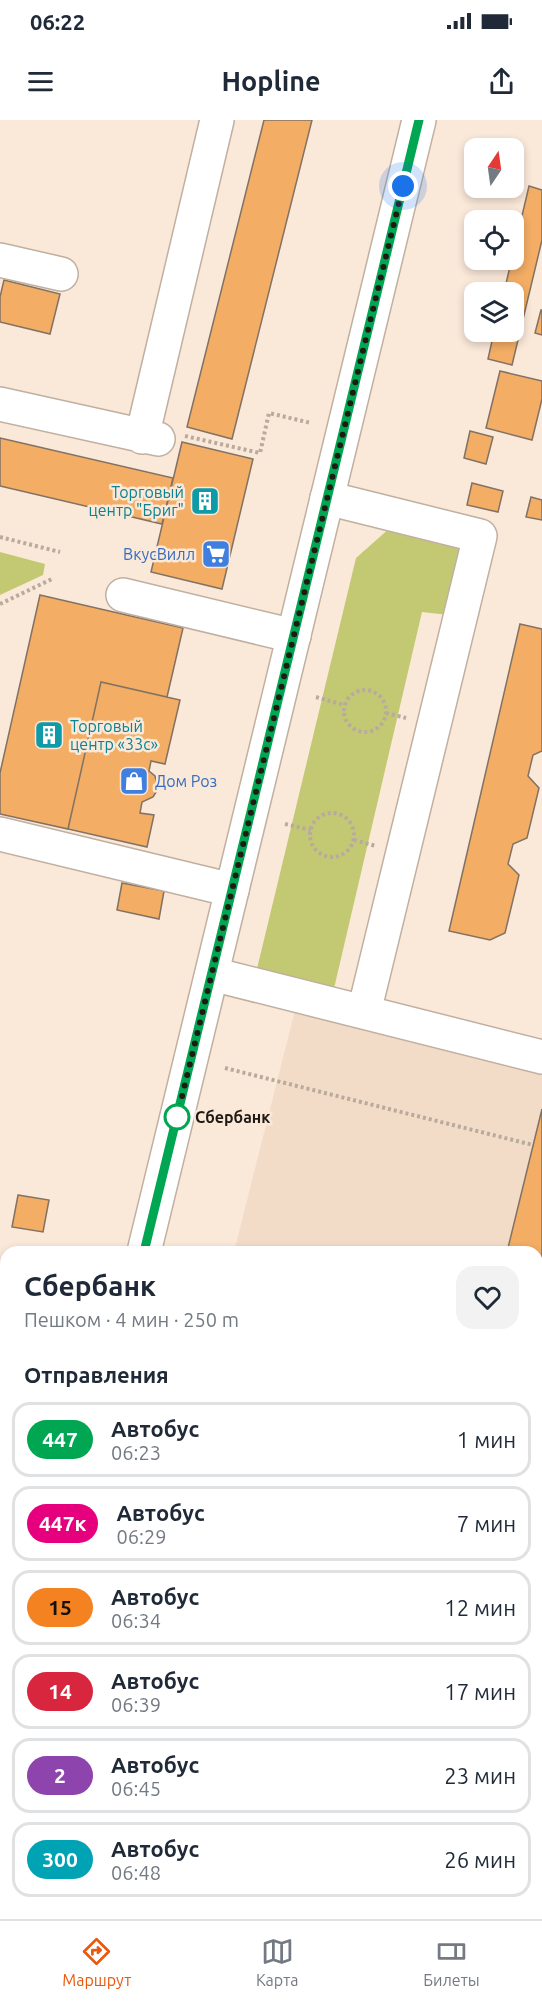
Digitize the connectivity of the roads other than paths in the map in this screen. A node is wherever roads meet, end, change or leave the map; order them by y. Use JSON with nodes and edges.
{"nodes":[{"id":1,"x":217,"y":120,"type":"edge"},
{"id":2,"x":419,"y":120,"type":"edge"},
{"id":3,"x":0,"y":260,"type":"edge"},
{"id":4,"x":61,"y":274,"type":"dead end"},
{"id":5,"x":0,"y":404,"type":"edge"},
{"id":6,"x":327,"y":498,"type":"junction"},
{"id":7,"x":123,"y":595,"type":"dead end"},
{"id":8,"x":294,"y":636,"type":"junction"},
{"id":9,"x":0,"y":834,"type":"edge"},
{"id":10,"x":232,"y":890,"type":"junction"},
{"id":11,"x":212,"y":974,"type":"junction"},
{"id":12,"x":364,"y":1012,"type":"junction"},
{"id":13,"x":542,"y":1057,"type":"edge"},
{"id":14,"x":145,"y":1246,"type":"edge"}],
"edges":[{"from":1,"to":5,"type":"main road"},
{"from":2,"to":6,"type":"main road"},
{"from":3,"to":4,"type":"main road"},
{"from":6,"to":8,"type":"main road"},
{"from":6,"to":12,"type":"main road"},
{"from":7,"to":8,"type":"main road"},
{"from":8,"to":10,"type":"main road"},
{"from":9,"to":10,"type":"main road"},
{"from":10,"to":11,"type":"main road"},
{"from":11,"to":12,"type":"main road"},
{"from":11,"to":14,"type":"main road"},
{"from":12,"to":13,"type":"main road"}]}
